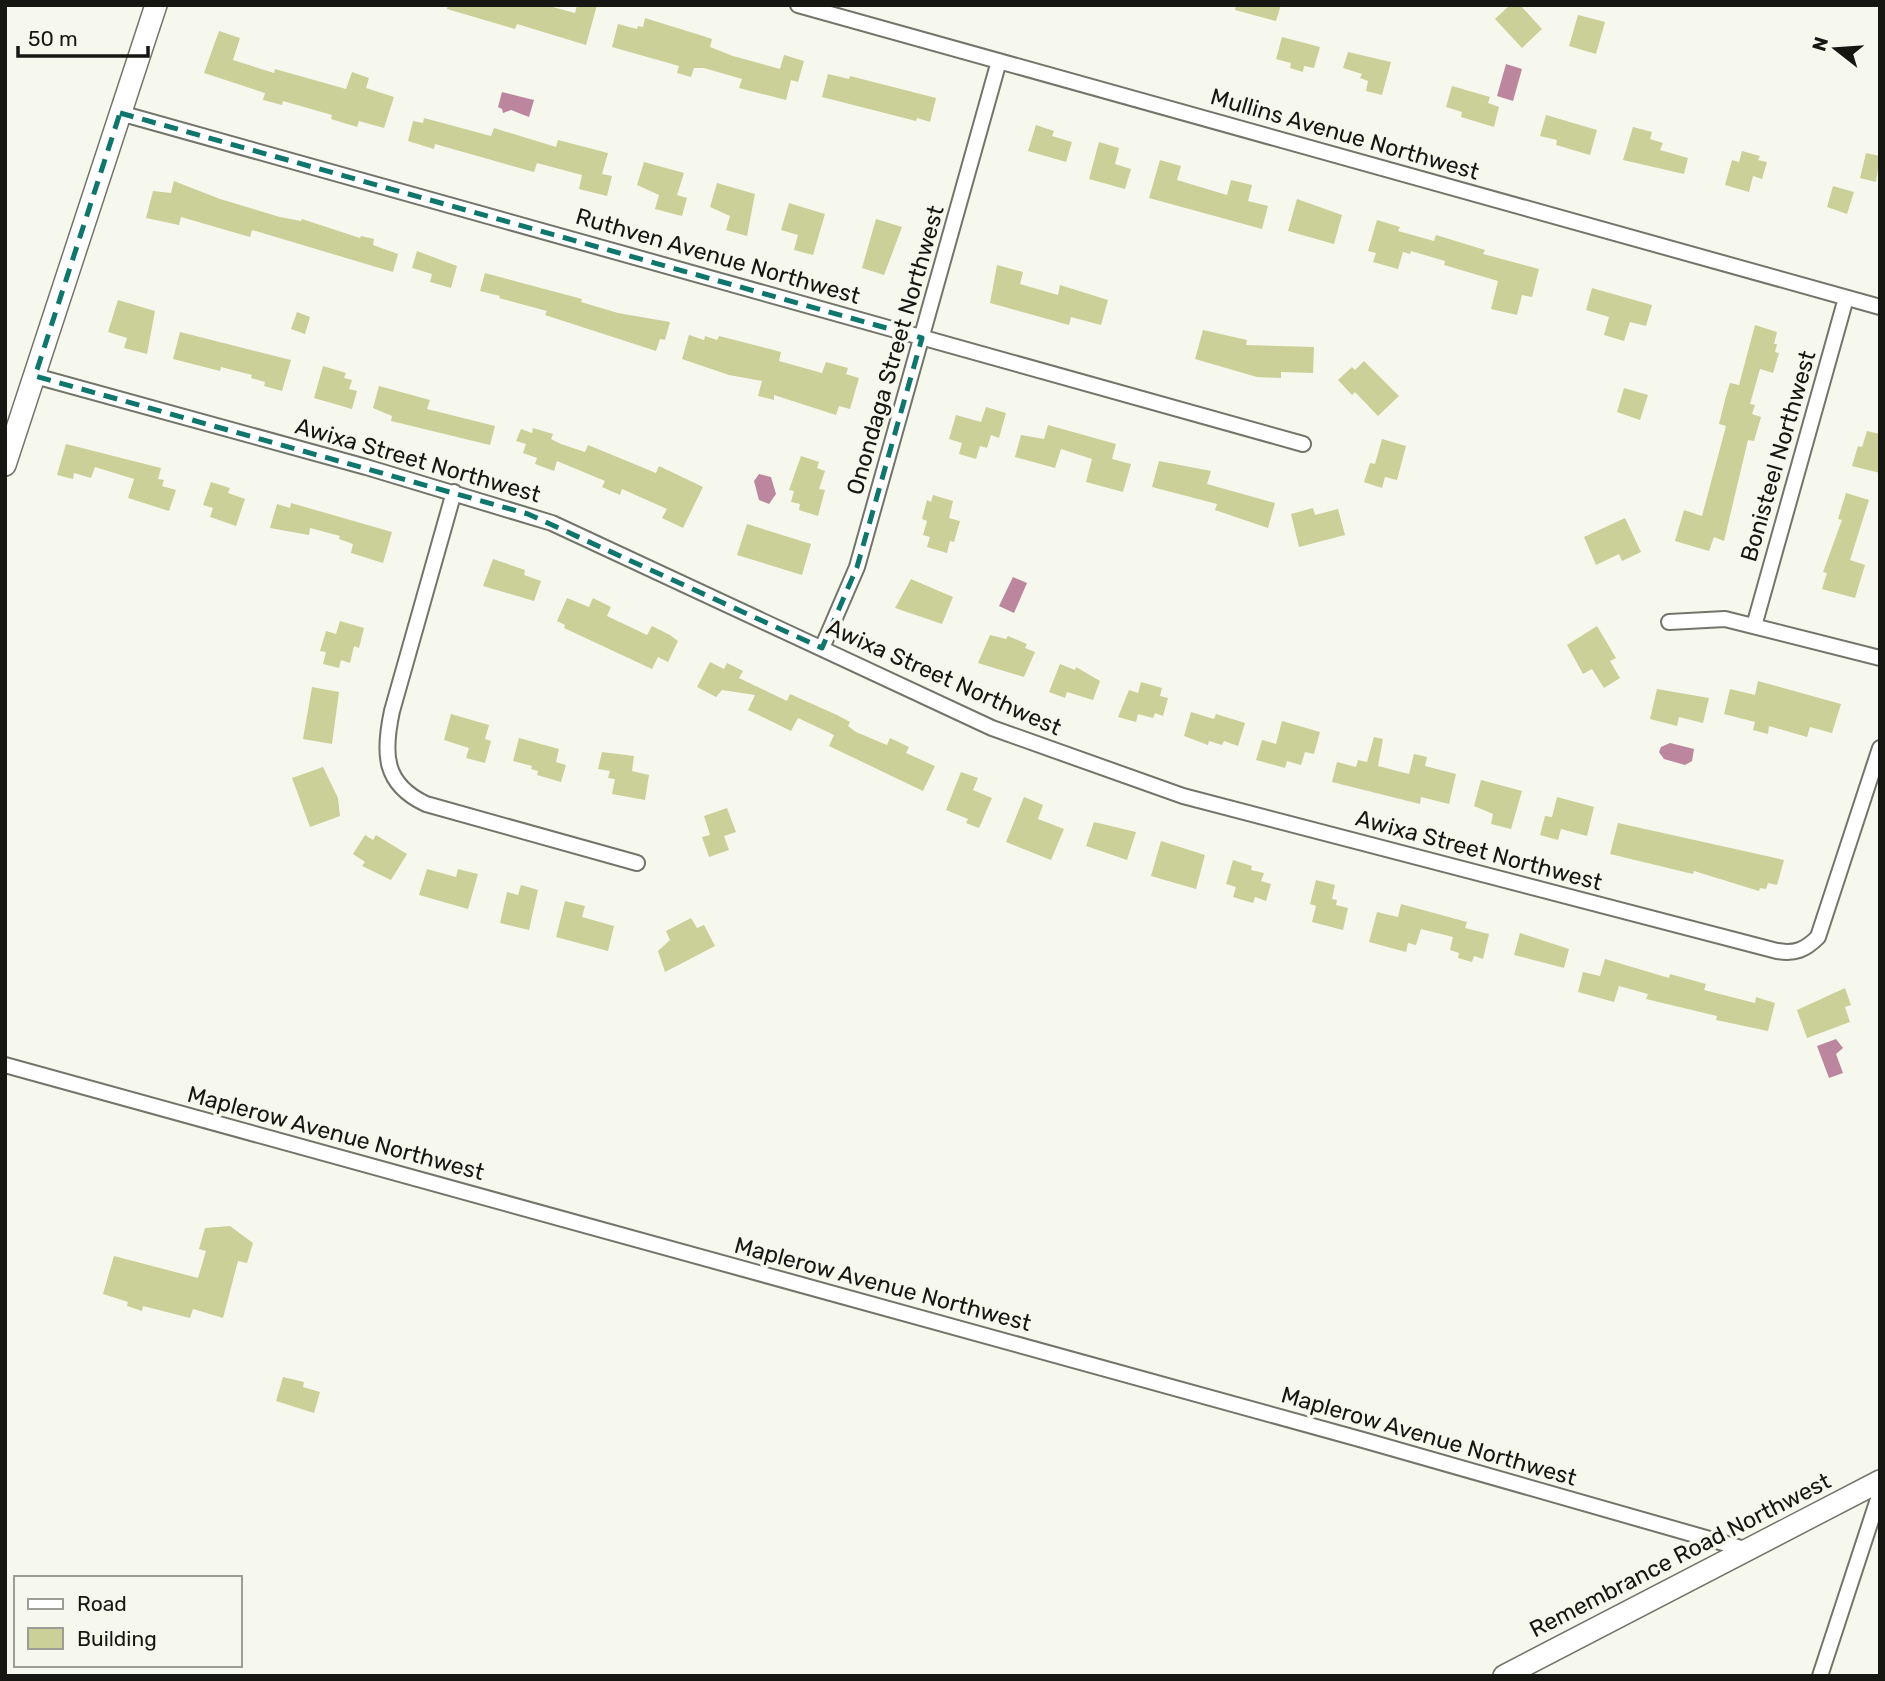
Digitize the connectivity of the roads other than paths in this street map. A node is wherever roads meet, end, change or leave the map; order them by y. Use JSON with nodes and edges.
{"nodes":[{"id":1,"x":156,"y":5,"type":"edge"},
{"id":2,"x":798,"y":5,"type":"edge"},
{"id":3,"x":999,"y":61,"type":"junction"},
{"id":4,"x":120,"y":113,"type":"junction"},
{"id":5,"x":1846,"y":298,"type":"junction"},
{"id":6,"x":1880,"y":307,"type":"edge"},
{"id":7,"x":922,"y":338,"type":"junction"},
{"id":8,"x":34,"y":376,"type":"junction"},
{"id":9,"x":1303,"y":444,"type":"dead end"},
{"id":10,"x":5,"y":465,"type":"edge"},
{"id":11,"x":454,"y":492,"type":"junction"},
{"id":12,"x":1669,"y":622,"type":"dead end"},
{"id":13,"x":1754,"y":626,"type":"junction"},
{"id":14,"x":822,"y":648,"type":"junction"},
{"id":15,"x":1880,"y":658,"type":"edge"},
{"id":16,"x":1880,"y":748,"type":"edge"},
{"id":17,"x":637,"y":863,"type":"dead end"},
{"id":18,"x":5,"y":1065,"type":"edge"},
{"id":19,"x":1880,"y":1481,"type":"edge"},
{"id":20,"x":1880,"y":1493,"type":"edge"},
{"id":21,"x":1748,"y":1550,"type":"junction"},
{"id":22,"x":1504,"y":1676,"type":"edge"},
{"id":23,"x":1820,"y":1676,"type":"edge"}],
"edges":[{"from":1,"to":4,"type":"street"},
{"from":2,"to":3,"type":"street","name":"Mullins Avenue Northwest"},
{"from":3,"to":5,"type":"street","name":"Mullins Avenue Northwest"},
{"from":3,"to":7,"type":"street","name":"Onondaga Street Northwest"},
{"from":4,"to":7,"type":"street","name":"Ruthven Avenue Northwest"},
{"from":4,"to":8,"type":"street"},
{"from":5,"to":6,"type":"street","name":"Mullins Avenue Northwest"},
{"from":5,"to":13,"type":"street","name":"Bonisteel Northwest"},
{"from":7,"to":9,"type":"street","name":"Ruthven Avenue Northwest"},
{"from":7,"to":14,"type":"street","name":"Onondaga Street Northwest"},
{"from":8,"to":10,"type":"street"},
{"from":8,"to":11,"type":"street","name":"Awixa Street Northwest"},
{"from":11,"to":14,"type":"street","name":"Awixa Street Northwest"},
{"from":11,"to":17,"type":"street"},
{"from":12,"to":13,"type":"street"},
{"from":13,"to":15,"type":"street"},
{"from":14,"to":16,"type":"street","name":"Awixa Street Northwest"},
{"from":18,"to":21,"type":"street","name":"Maplerow Avenue Northwest"},
{"from":19,"to":21,"type":"street","name":"Remembrance Road Northwest"},
{"from":20,"to":23,"type":"street"},
{"from":21,"to":22,"type":"street","name":"Remembrance Road Northwest"}]}
